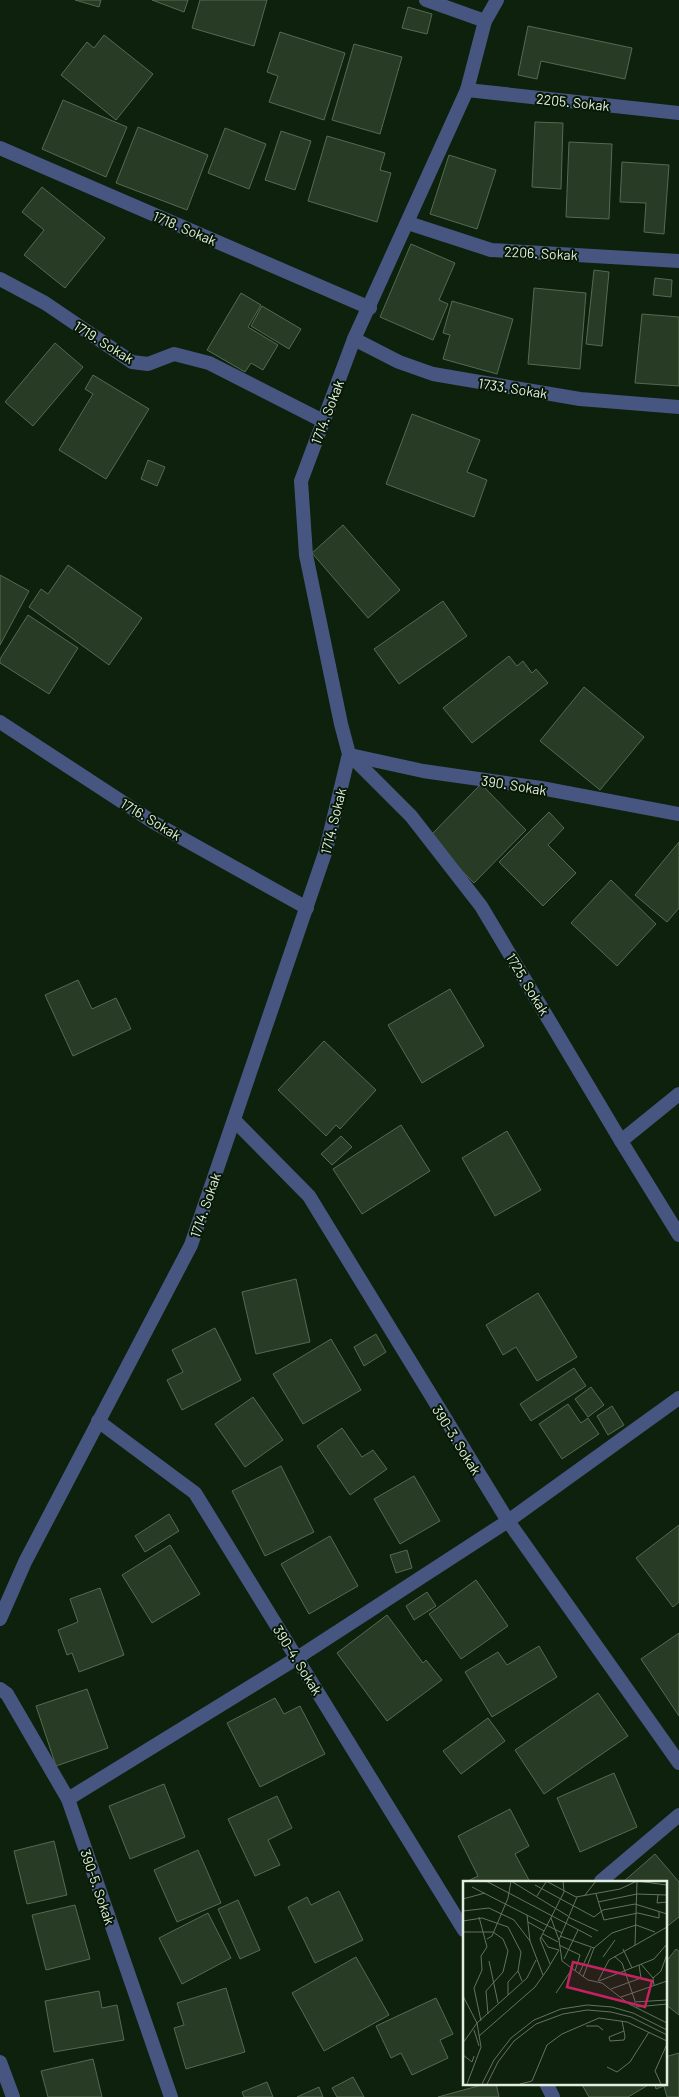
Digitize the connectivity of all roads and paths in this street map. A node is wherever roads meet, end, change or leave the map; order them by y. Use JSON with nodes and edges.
{"nodes":[{"id":1,"x":426,"y":0,"type":"edge"},
{"id":2,"x":497,"y":0,"type":"edge"},
{"id":3,"x":485,"y":21,"type":"junction"},
{"id":4,"x":467,"y":90,"type":"junction"},
{"id":5,"x":679,"y":113,"type":"edge"},
{"id":6,"x":0,"y":148,"type":"edge"},
{"id":7,"x":408,"y":223,"type":"junction"},
{"id":8,"x":679,"y":261,"type":"edge"},
{"id":9,"x":0,"y":279,"type":"edge"},
{"id":10,"x":370,"y":308,"type":"junction"},
{"id":11,"x":354,"y":339,"type":"junction"},
{"id":12,"x":679,"y":407,"type":"edge"},
{"id":13,"x":323,"y":421,"type":"junction"},
{"id":14,"x":0,"y":722,"type":"edge"},
{"id":15,"x":349,"y":754,"type":"junction"},
{"id":16,"x":679,"y":814,"type":"edge"},
{"id":17,"x":307,"y":908,"type":"junction"},
{"id":18,"x":679,"y":1094,"type":"edge"},
{"id":19,"x":234,"y":1120,"type":"junction"},
{"id":20,"x":621,"y":1141,"type":"junction"},
{"id":21,"x":679,"y":1235,"type":"edge"},
{"id":22,"x":679,"y":1398,"type":"edge"},
{"id":23,"x":98,"y":1421,"type":"junction"},
{"id":24,"x":508,"y":1521,"type":"junction"},
{"id":25,"x":0,"y":1619,"type":"edge"},
{"id":26,"x":297,"y":1658,"type":"junction"},
{"id":27,"x":0,"y":1689,"type":"edge"},
{"id":28,"x":679,"y":1763,"type":"edge"},
{"id":29,"x":68,"y":1799,"type":"junction"},
{"id":30,"x":679,"y":1815,"type":"edge"},
{"id":31,"x":602,"y":1881,"type":"edge"},
{"id":32,"x":463,"y":1928,"type":"edge"},
{"id":33,"x":0,"y":2062,"type":"edge"},
{"id":34,"x":546,"y":2084,"type":"edge"},
{"id":35,"x":13,"y":2097,"type":"edge"},
{"id":36,"x":171,"y":2097,"type":"edge"},
{"id":37,"x":553,"y":2097,"type":"edge"}],
"edges":[{"from":1,"to":3,"type":"street"},
{"from":2,"to":3,"type":"street","name":"1714. Sokak"},
{"from":3,"to":4,"type":"street","name":"1714. Sokak"},
{"from":4,"to":5,"type":"street","name":"2205. Sokak"},
{"from":4,"to":7,"type":"street","name":"1714. Sokak"},
{"from":6,"to":10,"type":"street","name":"1718. Sokak"},
{"from":7,"to":8,"type":"street","name":"2206. Sokak"},
{"from":7,"to":10,"type":"street","name":"1714. Sokak"},
{"from":9,"to":13,"type":"street","name":"1719. Sokak"},
{"from":10,"to":11,"type":"street","name":"1714. Sokak"},
{"from":11,"to":12,"type":"street","name":"1733. Sokak"},
{"from":11,"to":13,"type":"street","name":"1714. Sokak"},
{"from":13,"to":15,"type":"street","name":"1714. Sokak"},
{"from":14,"to":17,"type":"street","name":"1716. Sokak"},
{"from":15,"to":16,"type":"street","name":"390. Sokak"},
{"from":15,"to":17,"type":"street","name":"1714. Sokak"},
{"from":15,"to":20,"type":"street","name":"1725. Sokak"},
{"from":17,"to":19,"type":"street","name":"1714. Sokak"},
{"from":18,"to":20,"type":"street"},
{"from":19,"to":23,"type":"street","name":"1714. Sokak"},
{"from":19,"to":24,"type":"street","name":"390-3. Sokak"},
{"from":20,"to":21,"type":"street","name":"1725. Sokak"},
{"from":22,"to":24,"type":"street"},
{"from":23,"to":25,"type":"street","name":"1714. Sokak"},
{"from":23,"to":26,"type":"street","name":"390-4. Sokak"},
{"from":24,"to":26,"type":"street"},
{"from":24,"to":28,"type":"street","name":"390-3. Sokak"},
{"from":26,"to":29,"type":"street"},
{"from":26,"to":32,"type":"street","name":"390-4. Sokak"},
{"from":27,"to":29,"type":"street","name":"390-5. Sokak"},
{"from":29,"to":36,"type":"street","name":"390-5. Sokak"},
{"from":30,"to":31,"type":"street"},
{"from":33,"to":35,"type":"street"},
{"from":34,"to":37,"type":"street"}]}
